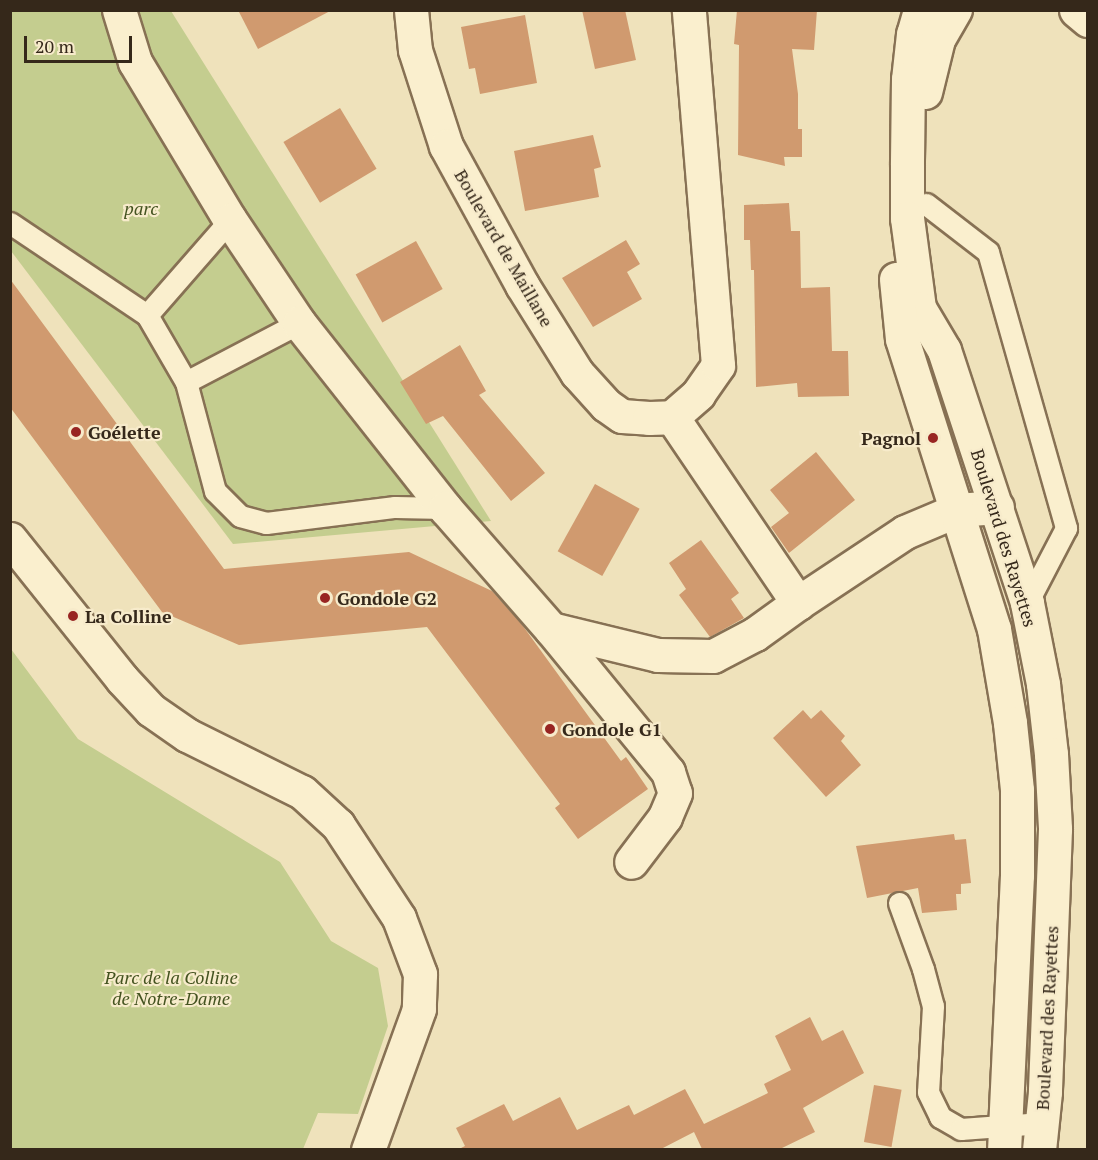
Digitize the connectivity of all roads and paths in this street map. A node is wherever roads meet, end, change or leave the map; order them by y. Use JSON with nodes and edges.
{"nodes":[{"id":1,"x":119,"y":10,"type":"edge"},
{"id":2,"x":411,"y":10,"type":"edge"},
{"id":3,"x":689,"y":10,"type":"edge"},
{"id":4,"x":895,"y":10,"type":"edge"},
{"id":5,"x":920,"y":10,"type":"edge"},
{"id":6,"x":955,"y":10,"type":"edge"},
{"id":7,"x":1076,"y":10,"type":"edge"},
{"id":8,"x":1088,"y":20,"type":"edge"},
{"id":9,"x":926,"y":204,"type":"junction"},
{"id":10,"x":230,"y":219,"type":"junction"},
{"id":11,"x":10,"y":223,"type":"edge"},
{"id":12,"x":147,"y":315,"type":"junction"},
{"id":13,"x":299,"y":323,"type":"junction"},
{"id":14,"x":944,"y":350,"type":"junction"},
{"id":15,"x":186,"y":382,"type":"junction"},
{"id":16,"x":672,"y":417,"type":"junction"},
{"id":17,"x":997,"y":507,"type":"junction"},
{"id":18,"x":445,"y":508,"type":"junction"},
{"id":19,"x":957,"y":510,"type":"junction"},
{"id":20,"x":10,"y":539,"type":"edge"},
{"id":21,"x":798,"y":603,"type":"junction"},
{"id":22,"x":1027,"y":603,"type":"junction"},
{"id":23,"x":551,"y":629,"type":"junction"},
{"id":24,"x":631,"y":862,"type":"dead end"},
{"id":25,"x":899,"y":903,"type":"dead end"},
{"id":26,"x":1040,"y":1136,"type":"edge"},
{"id":27,"x":1005,"y":1137,"type":"edge"},
{"id":28,"x":368,"y":1149,"type":"edge"}],
"edges":[{"from":1,"to":10,"type":"street"},
{"from":2,"to":16,"type":"street","name":"Boulevard de Maillane"},
{"from":3,"to":16,"type":"street"},
{"from":4,"to":19,"type":"street","name":"Boulevard des Rayettes"},
{"from":5,"to":14,"type":"street","name":"Boulevard des Rayettes"},
{"from":6,"to":9,"type":"street"},
{"from":7,"to":8,"type":"street"},
{"from":9,"to":14,"type":"street"},
{"from":9,"to":22,"type":"lane"},
{"from":10,"to":12,"type":"lane"},
{"from":10,"to":13,"type":"street"},
{"from":11,"to":12,"type":"lane"},
{"from":12,"to":15,"type":"lane"},
{"from":13,"to":15,"type":"lane"},
{"from":13,"to":18,"type":"street"},
{"from":14,"to":17,"type":"street","name":"Boulevard des Rayettes"},
{"from":15,"to":18,"type":"lane"},
{"from":16,"to":21,"type":"street"},
{"from":17,"to":19,"type":"street"},
{"from":17,"to":22,"type":"street","name":"Boulevard des Rayettes"},
{"from":18,"to":23,"type":"street"},
{"from":19,"to":21,"type":"street"},
{"from":19,"to":27,"type":"street","name":"Boulevard des Rayettes"},
{"from":20,"to":28,"type":"street"},
{"from":21,"to":23,"type":"street"},
{"from":22,"to":26,"type":"street","name":"Boulevard des Rayettes"},
{"from":23,"to":24,"type":"street"},
{"from":25,"to":27,"type":"lane"},
{"from":26,"to":27,"type":"lane"}]}
